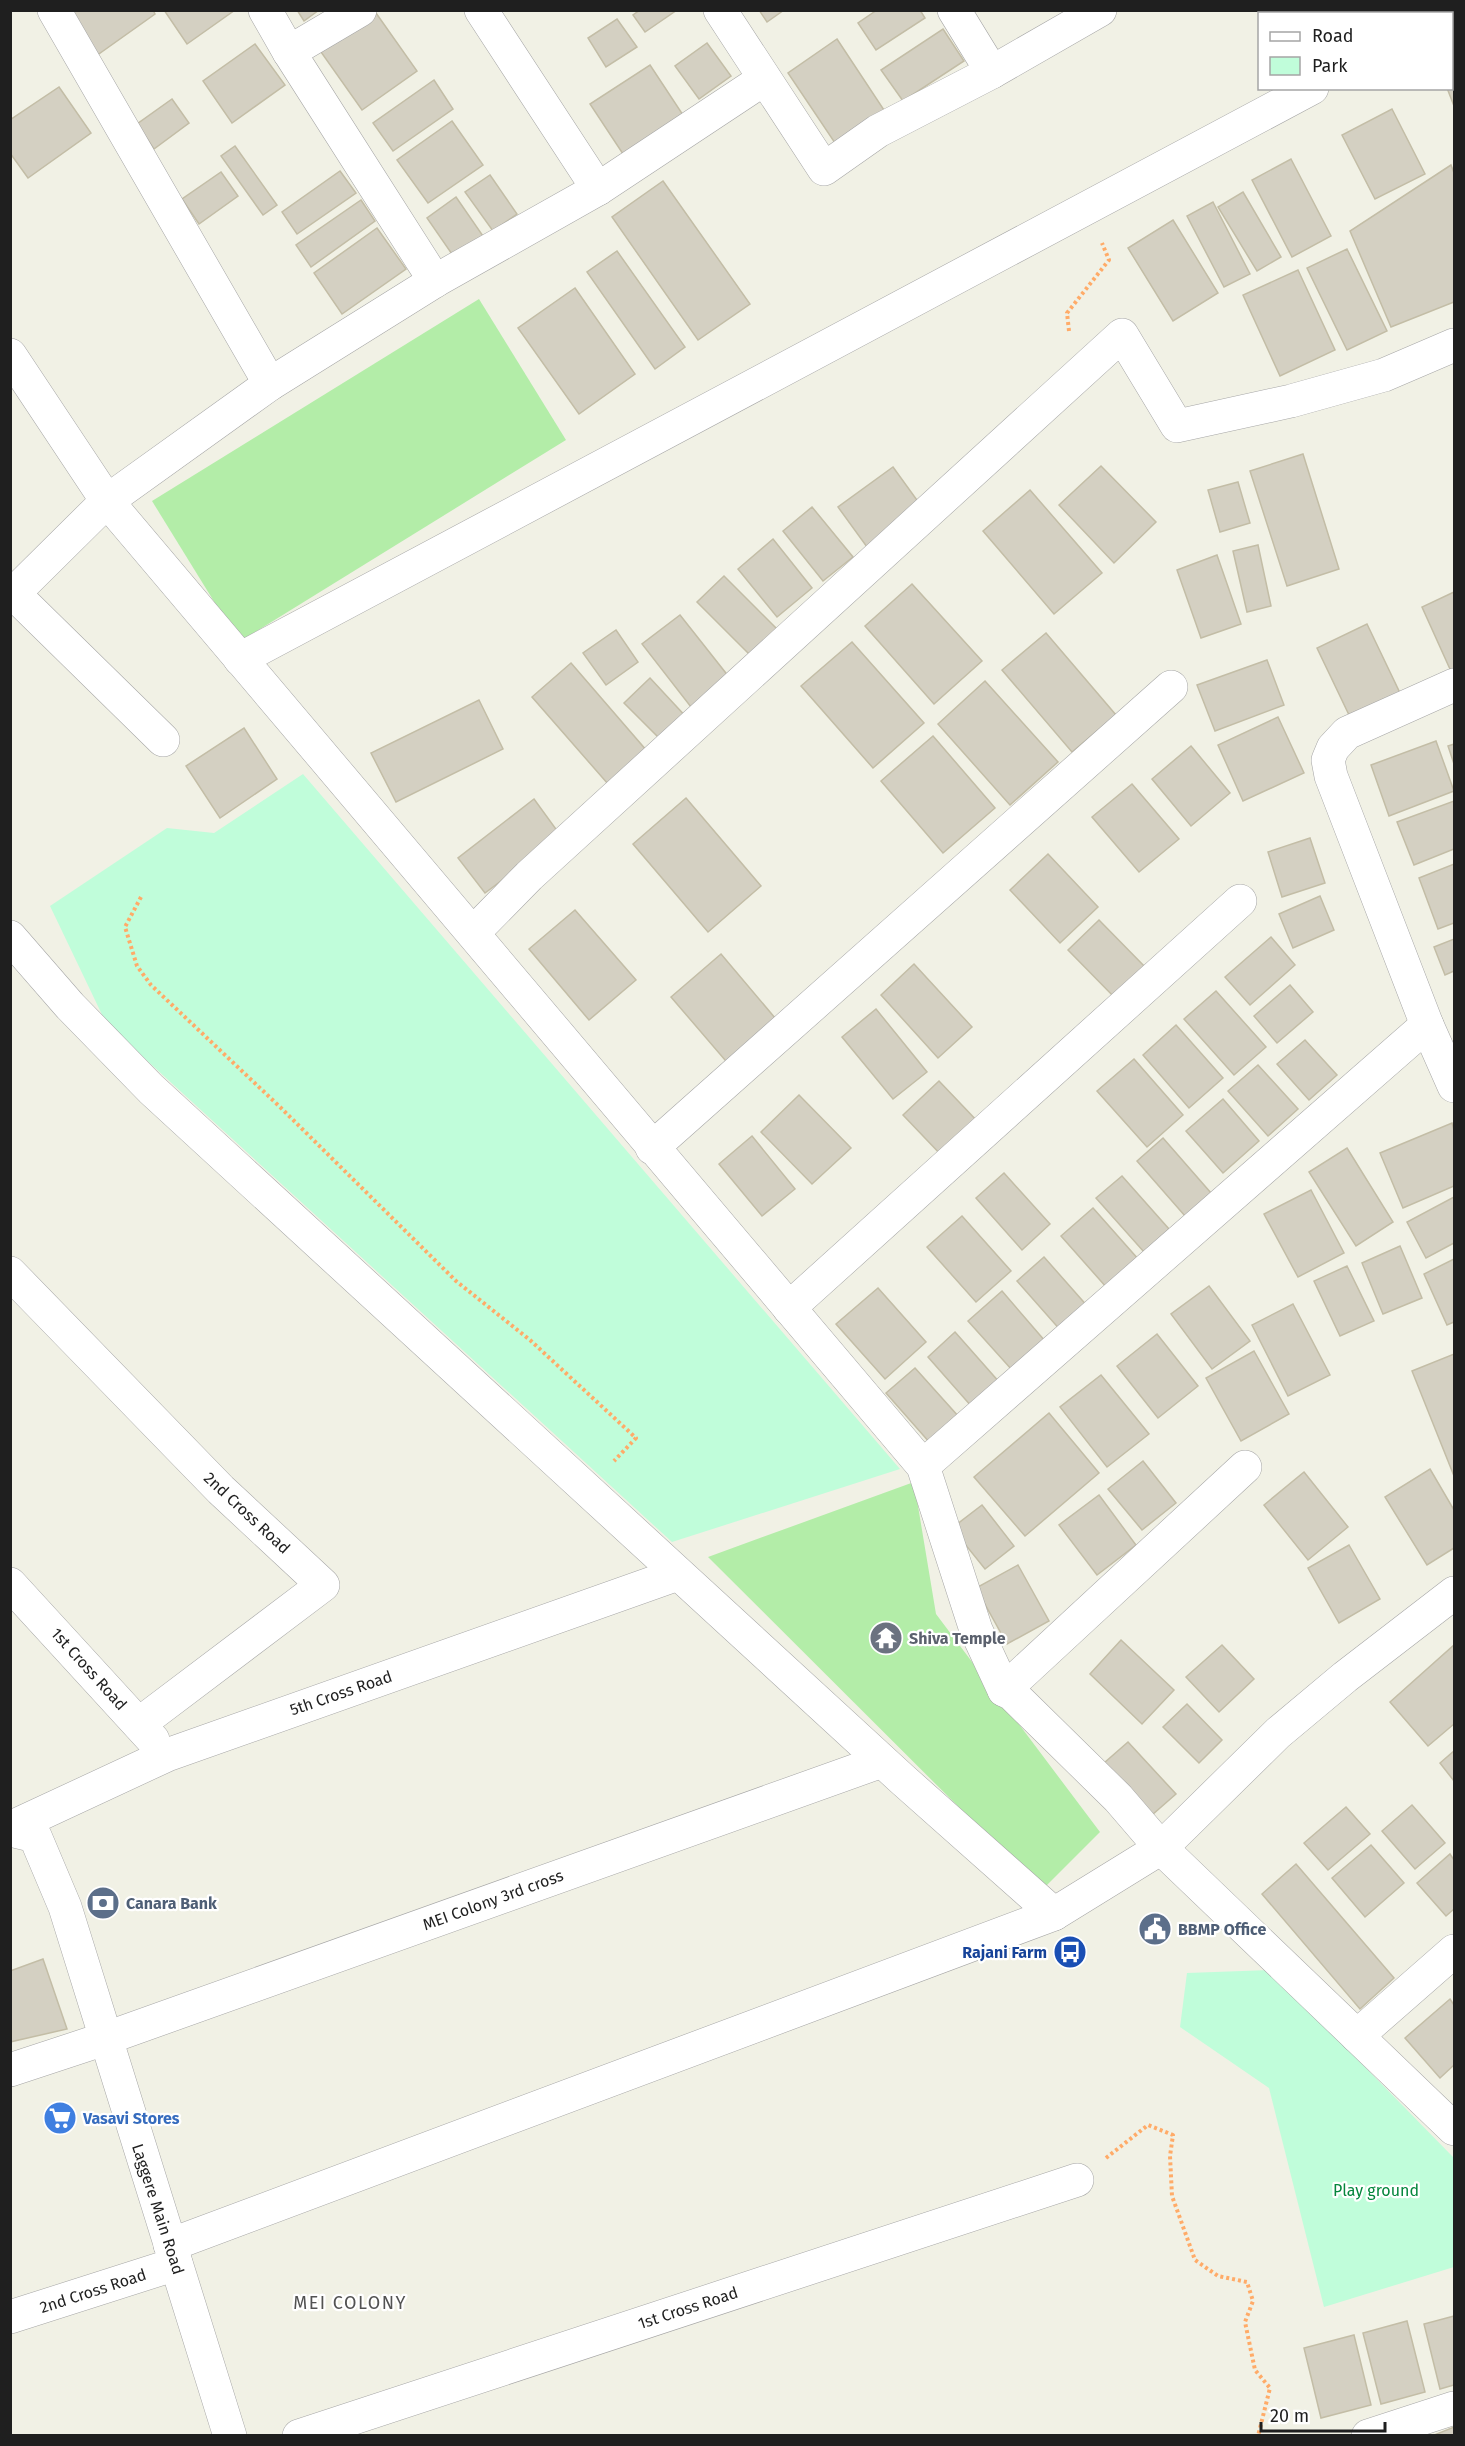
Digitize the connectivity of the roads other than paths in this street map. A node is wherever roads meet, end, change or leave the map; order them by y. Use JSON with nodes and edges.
{"nodes":[{"id":1,"x":54,"y":10,"type":"edge"},
{"id":2,"x":266,"y":10,"type":"edge"},
{"id":3,"x":360,"y":10,"type":"edge"},
{"id":4,"x":481,"y":10,"type":"edge"},
{"id":5,"x":720,"y":10,"type":"edge"},
{"id":6,"x":954,"y":10,"type":"edge"},
{"id":7,"x":1100,"y":10,"type":"edge"},
{"id":8,"x":289,"y":52,"type":"junction"},
{"id":9,"x":992,"y":72,"type":"junction"},
{"id":10,"x":764,"y":79,"type":"junction"},
{"id":11,"x":1308,"y":90,"type":"edge"},
{"id":12,"x":598,"y":189,"type":"junction"},
{"id":13,"x":435,"y":281,"type":"junction"},
{"id":14,"x":1455,"y":345,"type":"edge"},
{"id":15,"x":10,"y":355,"type":"edge"},
{"id":16,"x":270,"y":384,"type":"junction"},
{"id":17,"x":107,"y":501,"type":"junction"},
{"id":18,"x":12,"y":594,"type":"edge"},
{"id":19,"x":240,"y":659,"type":"junction"},
{"id":20,"x":1455,"y":685,"type":"edge"},
{"id":21,"x":1171,"y":687,"type":"dead end"},
{"id":22,"x":163,"y":740,"type":"dead end"},
{"id":23,"x":1240,"y":901,"type":"dead end"},
{"id":24,"x":473,"y":933,"type":"junction"},
{"id":25,"x":10,"y":938,"type":"edge"},
{"id":26,"x":1427,"y":1025,"type":"junction"},
{"id":27,"x":1455,"y":1086,"type":"edge"},
{"id":28,"x":652,"y":1148,"type":"junction"},
{"id":29,"x":17,"y":1293,"type":"edge"},
{"id":30,"x":789,"y":1308,"type":"junction"},
{"id":31,"x":924,"y":1466,"type":"junction"},
{"id":32,"x":1245,"y":1467,"type":"dead end"},
{"id":33,"x":678,"y":1574,"type":"junction"},
{"id":34,"x":10,"y":1584,"type":"edge"},
{"id":35,"x":1455,"y":1593,"type":"edge"},
{"id":36,"x":1004,"y":1690,"type":"junction"},
{"id":37,"x":139,"y":1724,"type":"junction"},
{"id":38,"x":167,"y":1755,"type":"junction"},
{"id":39,"x":882,"y":1761,"type":"junction"},
{"id":40,"x":10,"y":1829,"type":"edge"},
{"id":41,"x":1161,"y":1848,"type":"junction"},
{"id":42,"x":1054,"y":1914,"type":"junction"},
{"id":43,"x":1455,"y":1951,"type":"edge"},
{"id":44,"x":1357,"y":2036,"type":"junction"},
{"id":45,"x":104,"y":2039,"type":"junction"},
{"id":46,"x":10,"y":2070,"type":"edge"},
{"id":47,"x":1455,"y":2129,"type":"edge"},
{"id":48,"x":1077,"y":2180,"type":"road end"},
{"id":49,"x":173,"y":2255,"type":"junction"},
{"id":50,"x":10,"y":2318,"type":"edge"},
{"id":51,"x":1455,"y":2408,"type":"edge"},
{"id":52,"x":230,"y":2436,"type":"edge"},
{"id":53,"x":299,"y":2436,"type":"edge"},
{"id":54,"x":1368,"y":2436,"type":"edge"}],
"edges":[{"from":1,"to":16,"type":"street"},
{"from":2,"to":8,"type":"street"},
{"from":3,"to":8,"type":"street"},
{"from":4,"to":12,"type":"street"},
{"from":5,"to":10,"type":"street"},
{"from":6,"to":9,"type":"street"},
{"from":7,"to":9,"type":"street"},
{"from":8,"to":13,"type":"street"},
{"from":9,"to":10,"type":"street"},
{"from":10,"to":12,"type":"street"},
{"from":11,"to":19,"type":"street"},
{"from":12,"to":13,"type":"street"},
{"from":13,"to":16,"type":"street"},
{"from":14,"to":24,"type":"street"},
{"from":15,"to":17,"type":"street"},
{"from":16,"to":17,"type":"street"},
{"from":17,"to":18,"type":"street"},
{"from":17,"to":19,"type":"street"},
{"from":18,"to":22,"type":"street"},
{"from":19,"to":24,"type":"street"},
{"from":20,"to":26,"type":"street"},
{"from":21,"to":28,"type":"street"},
{"from":23,"to":30,"type":"street"},
{"from":24,"to":28,"type":"street"},
{"from":25,"to":33,"type":"street"},
{"from":26,"to":27,"type":"street"},
{"from":26,"to":31,"type":"street"},
{"from":28,"to":30,"type":"street"},
{"from":29,"to":37,"type":"street","name":"2nd Cross Road"},
{"from":30,"to":31,"type":"street"},
{"from":31,"to":36,"type":"street"},
{"from":32,"to":36,"type":"street"},
{"from":33,"to":38,"type":"street","name":"5th Cross Road"},
{"from":33,"to":39,"type":"street"},
{"from":34,"to":37,"type":"street","name":"1st Cross Road"},
{"from":35,"to":41,"type":"street","name":"2nd Cross Road"},
{"from":36,"to":41,"type":"street"},
{"from":37,"to":38,"type":"street","name":"1st Cross Road"},
{"from":38,"to":40,"type":"street","name":"5th Cross Road"},
{"from":39,"to":42,"type":"street"},
{"from":39,"to":45,"type":"street","name":"MEI Colony 3rd cross"},
{"from":40,"to":45,"type":"street","name":"Laggere Main Road"},
{"from":41,"to":42,"type":"street","name":"2nd Cross Road"},
{"from":41,"to":44,"type":"street"},
{"from":42,"to":49,"type":"street","name":"2nd Cross Road"},
{"from":43,"to":44,"type":"street"},
{"from":44,"to":47,"type":"street"},
{"from":45,"to":46,"type":"street","name":"MEI Colony 3rd cross"},
{"from":45,"to":49,"type":"street","name":"Laggere Main Road"},
{"from":48,"to":53,"type":"street","name":"1st Cross Road"},
{"from":49,"to":50,"type":"street","name":"2nd Cross Road"},
{"from":49,"to":52,"type":"street","name":"Laggere Main Road"},
{"from":51,"to":54,"type":"street"}]}
